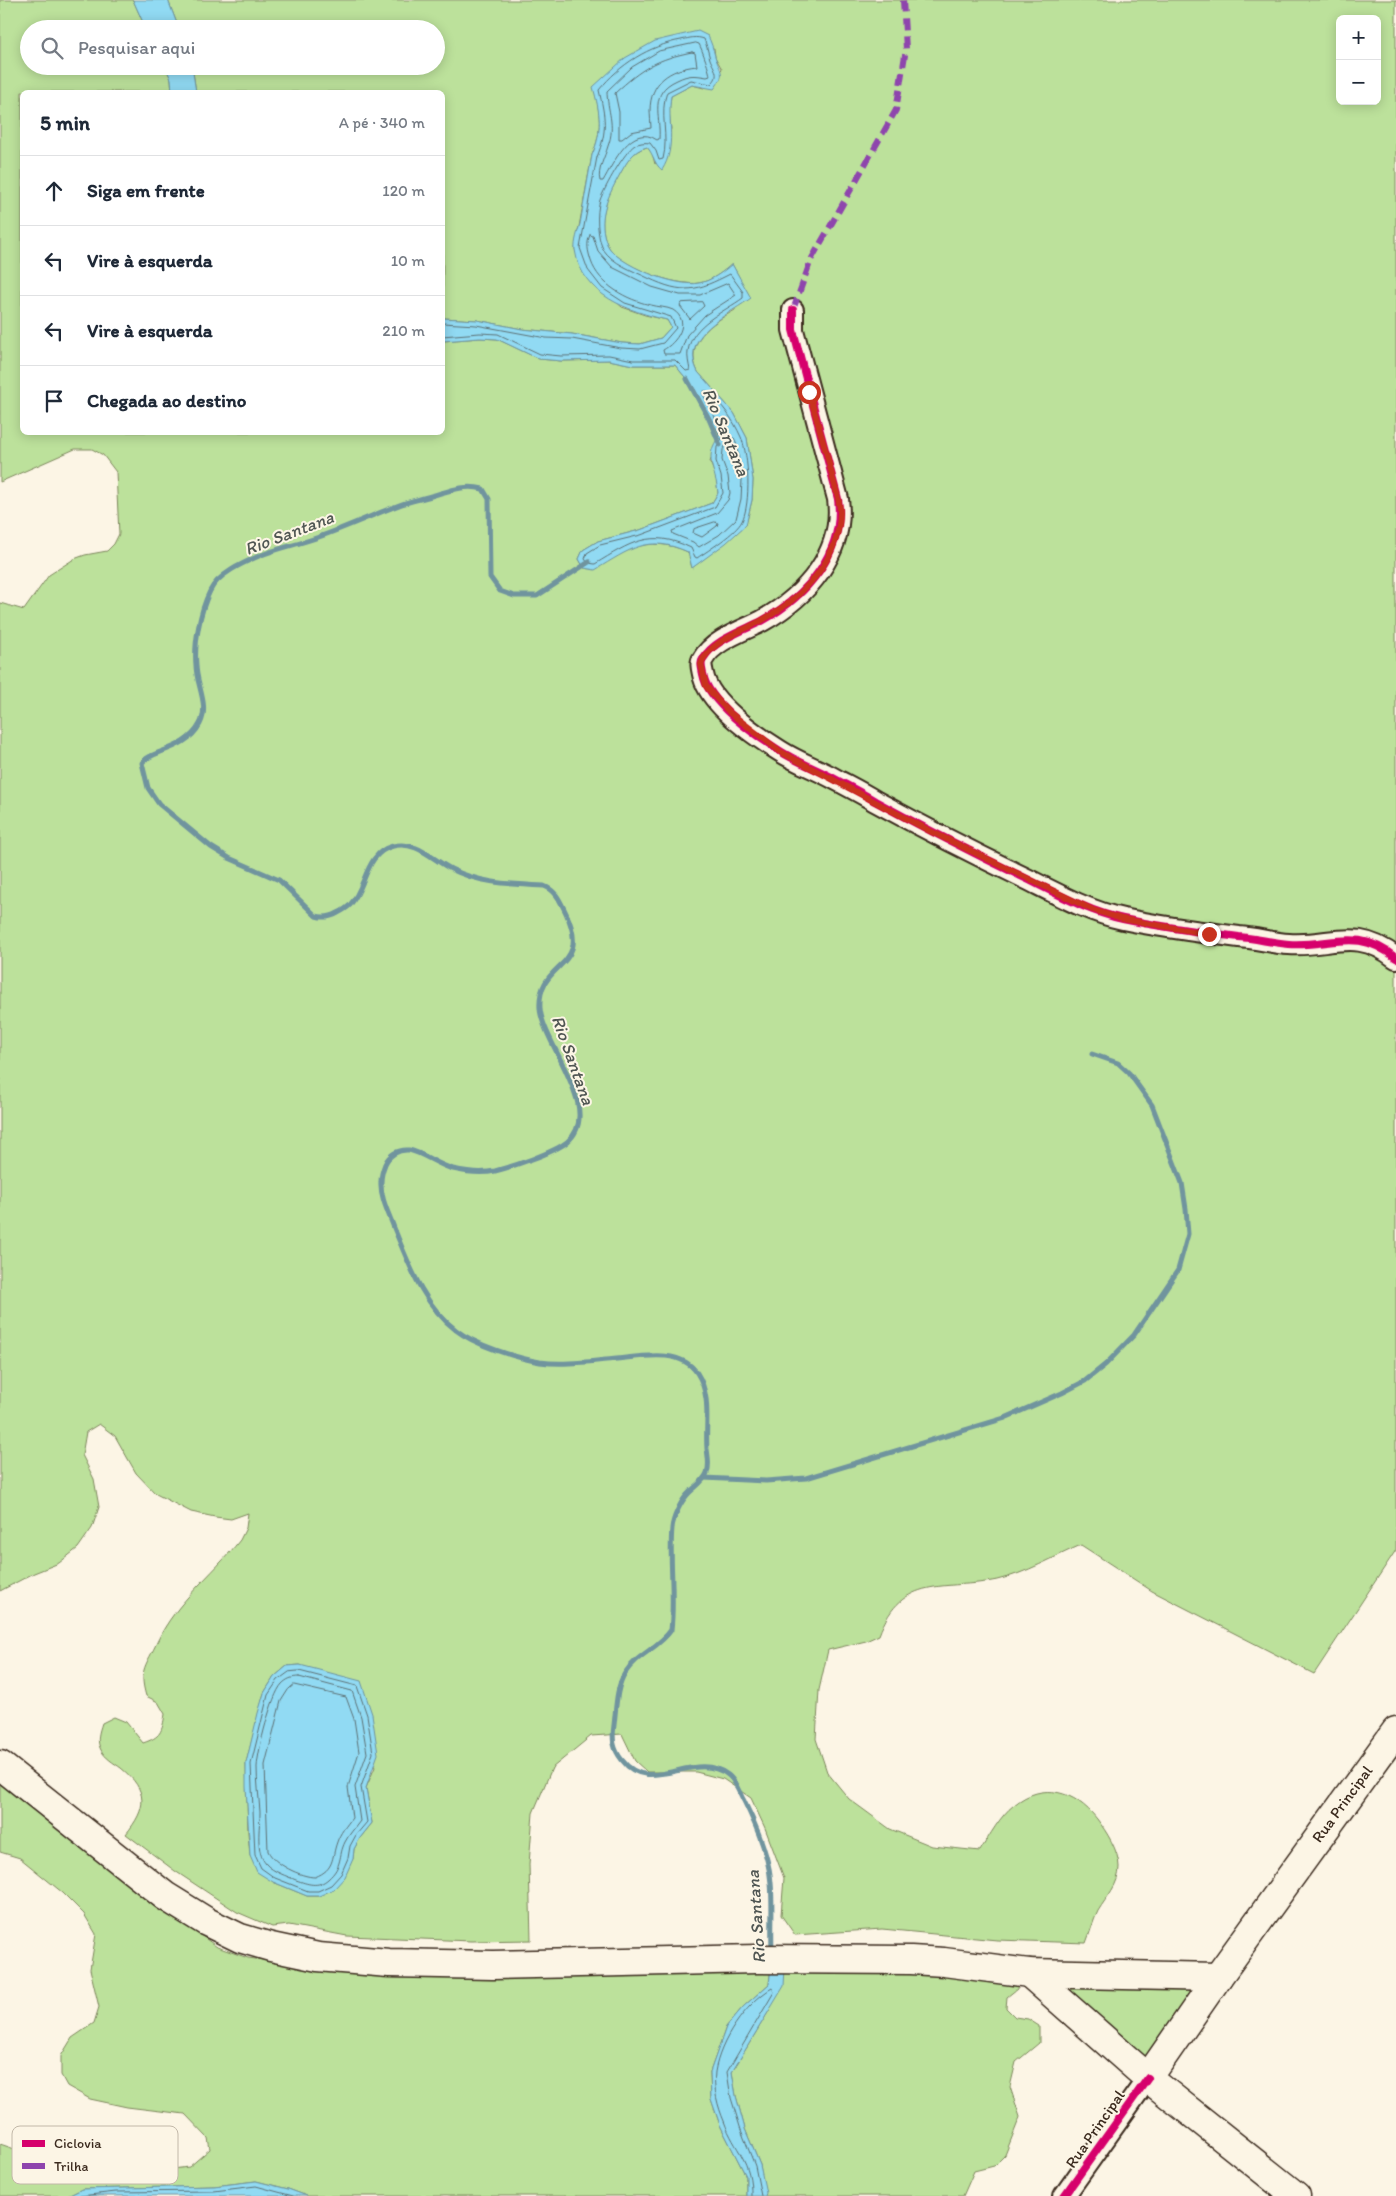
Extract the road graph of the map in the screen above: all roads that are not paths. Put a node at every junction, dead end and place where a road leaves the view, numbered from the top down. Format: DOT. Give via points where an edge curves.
graph roads {
  1 [pos="793,310"];
  2 [pos="1396,958"];
  3 [pos="1396,1731"];
  4 [pos="0,1765"];
  5 [pos="1029,1973"];
  6 [pos="1218,1977"];
  7 [pos="1148,2078"];
  8 [pos="1064,2196"];
  9 [pos="1296,2196"];
  1 -- 2 [label="street" via="793,330 838,499 839,523 826,561 810,584 764,620 710,650 703,659 704,680 715,697 730,713 781,752 941,837 1093,910 1122,919 1290,944 1361,940 1383,948"];
  3 -- 6 [label="main road, Rua Principal"];
  4 -- 5 [label="main road" via="165,1896 207,1922 240,1938 318,1957 389,1963 493,1965 799,1958 944,1962"];
  5 -- 6 [label="main road"];
  5 -- 7 [label="main road"];
  6 -- 7 [label="main road, Rua Principal"];
  7 -- 8 [label="street, Rua Principal"];
  7 -- 9 [label="main road"];
}
